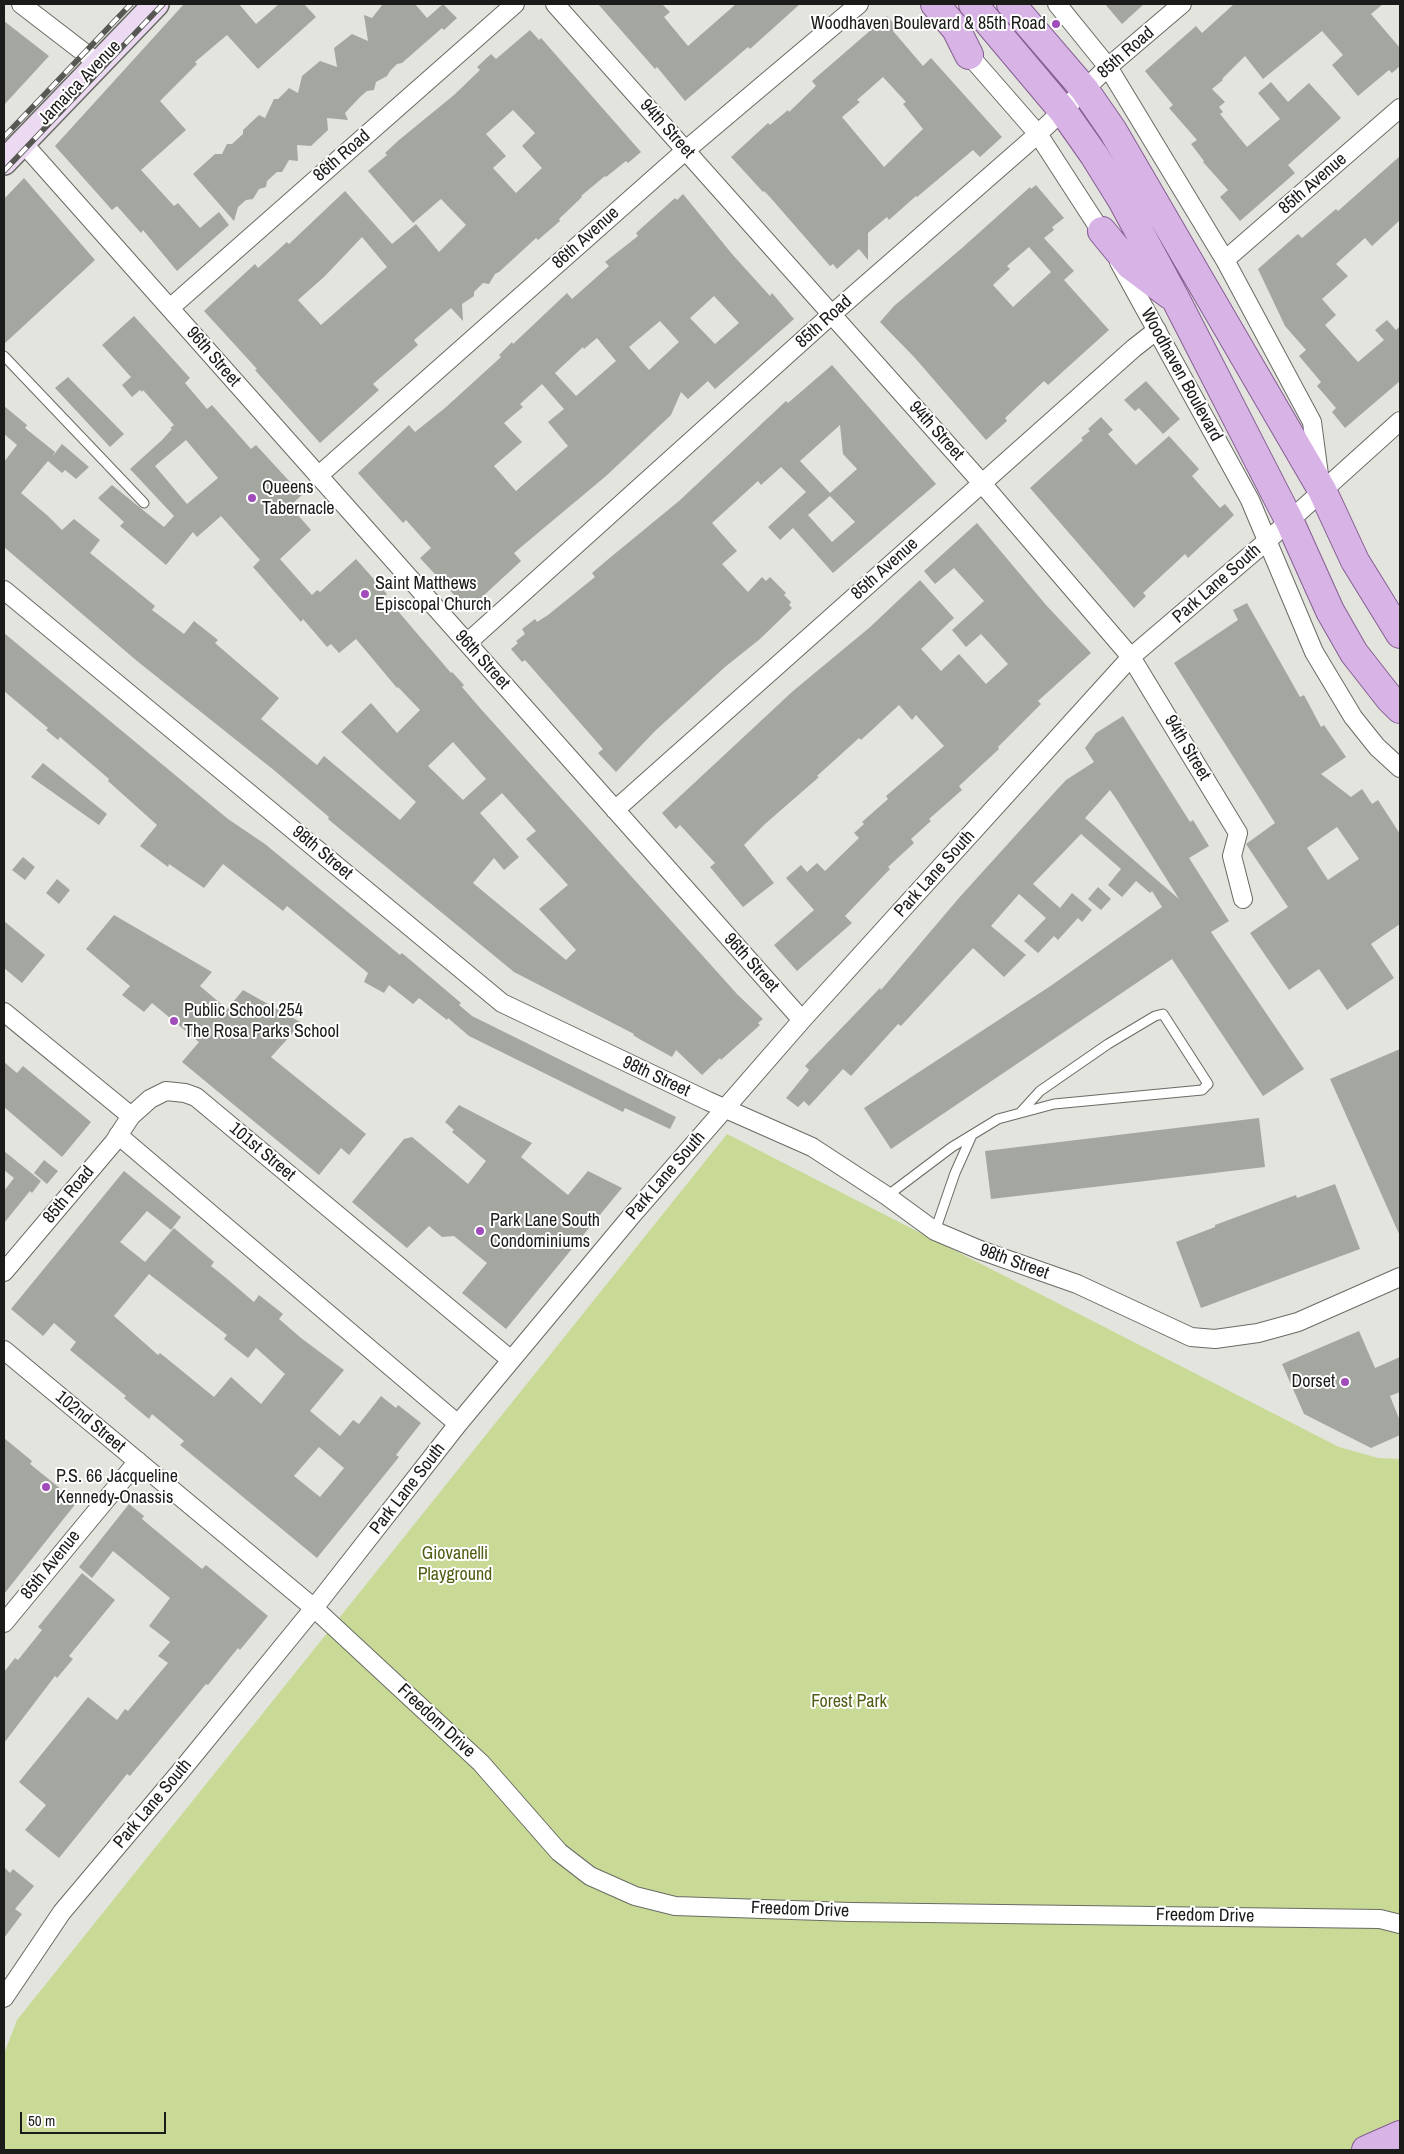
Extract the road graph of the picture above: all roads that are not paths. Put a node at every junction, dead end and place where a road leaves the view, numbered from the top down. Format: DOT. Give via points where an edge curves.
graph roads {
  1 [pos="21,4"];
  2 [pos="156,4"];
  3 [pos="514,4"];
  4 [pos="555,4"];
  5 [pos="859,4"];
  6 [pos="924,4"];
  7 [pos="935,4"];
  8 [pos="973,4"];
  9 [pos="1011,4"];
  10 [pos="1057,4"];
  11 [pos="1182,4"];
  12 [pos="969,55"];
  13 [pos="99,64"];
  14 [pos="1108,67"];
  15 [pos="1084,89"];
  16 [pos="1400,108"];
  17 [pos="1063,111"];
  18 [pos="1038,134"];
  19 [pos="23,143"];
  20 [pos="686,150"];
  21 [pos="4,162"];
  22 [pos="1102,231"];
  23 [pos="1225,260"];
  24 [pos="1175,298"];
  25 [pos="170,308"];
  26 [pos="831,315"];
  27 [pos="1156,330"];
  28 [pos="4,356"];
  29 [pos="1400,421"];
  30 [pos="318,476"];
  31 [pos="982,483"];
  32 [pos="1322,490"];
  33 [pos="144,503"];
  34 [pos="1289,520"];
  35 [pos="1268,540"];
  36 [pos="4,590"];
  37 [pos="1400,634"];
  38 [pos="467,643"];
  39 [pos="1132,657"];
  40 [pos="1400,709"];
  41 [pos="1400,768"];
  42 [pos="615,810"];
  43 [pos="1243,899"];
  44 [pos="4,1012"];
  45 [pos="802,1020"];
  46 [pos="725,1108"];
  47 [pos="1020,1113"];
  48 [pos="131,1116"];
  49 [pos="118,1135"];
  50 [pos="972,1135"];
  51 [pos="888,1196"];
  52 [pos="935,1231"];
  53 [pos="4,1272"];
  54 [pos="1400,1277"];
  55 [pos="4,1350"];
  56 [pos="511,1360"];
  57 [pos="458,1424"];
  58 [pos="138,1461"];
  59 [pos="314,1608"];
  60 [pos="4,1623"];
  61 [pos="1400,1924"];
  62 [pos="4,1998"];
  63 [pos="1400,2135"];
  64 [pos="1366,2150"];
  1 -- 13 [label="street"];
  2 -- 13 [label="main road, Jamaica Avenue"];
  3 -- 25 [label="street, 86th Road"];
  4 -- 20 [label="street, 94th Street"];
  5 -- 20 [label="street, 86th Avenue"];
  6 -- 12 [label="street, Woodhaven Boulevard"];
  7 -- 12 [label="main road" via="956,29"];
  8 -- 17 [label="main road, Woodhaven Boulevard"];
  9 -- 15 [label="main road"];
  10 -- 14 [label="street"];
  11 -- 14 [label="street, 85th Road"];
  12 -- 18 [label="street, Woodhaven Boulevard"];
  13 -- 19 [label="main road, Jamaica Avenue"];
  14 -- 15 [label="street, 85th Road"];
  14 -- 23 [label="street"];
  15 -- 17 [label="street, 85th Road"];
  15 -- 32 [label="main road" via="1113,131"];
  16 -- 23 [label="street, 85th Avenue"];
  17 -- 18 [label="street, 85th Road"];
  17 -- 24 [label="main road, Woodhaven Boulevard" via="1122,200"];
  18 -- 22 [label="street, Woodhaven Boulevard"];
  18 -- 26 [label="street, 85th Road"];
  19 -- 21 [label="main road, Jamaica Avenue"];
  19 -- 25 [label="street, 96th Street"];
  20 -- 26 [label="street, 94th Street"];
  20 -- 30 [label="street, 86th Avenue"];
  22 -- 24 [label="main road" via="1130,265"];
  22 -- 27 [label="street, Woodhaven Boulevard"];
  23 -- 32 [label="street" via="1312,422"];
  24 -- 34 [label="main road, Woodhaven Boulevard"];
  25 -- 30 [label="street, 96th Street"];
  26 -- 31 [label="street, 94th Street"];
  26 -- 38 [label="street, 85th Road"];
  27 -- 31 [label="street, 85th Avenue"];
  27 -- 35 [label="street, Woodhaven Boulevard" via="1250,500"];
  28 -- 33 [label="lane"];
  29 -- 32 [label="street, Park Lane South"];
  30 -- 38 [label="street, 96th Street"];
  31 -- 39 [label="street, 94th Street"];
  31 -- 42 [label="street, 85th Avenue"];
  32 -- 34 [label="street, Park Lane South"];
  32 -- 37 [label="main road" via="1355,561"];
  34 -- 35 [label="street, Park Lane South"];
  34 -- 40 [label="main road, Woodhaven Boulevard" via="1339,628 1354,653"];
  35 -- 39 [label="street, Park Lane South"];
  35 -- 41 [label="street, Woodhaven Boulevard" via="1300,621 1331,682 1353,717"];
  36 -- 46 [label="street, 98th Street" via="502,1003"];
  38 -- 42 [label="street, 96th Street"];
  39 -- 43 [label="street, 94th Street" via="1238,833 1232,856"];
  39 -- 45 [label="street, Park Lane South"];
  42 -- 45 [label="street, 96th Street"];
  44 -- 48 [label="street"];
  45 -- 46 [label="street, Park Lane South"];
  46 -- 51 [label="street, 98th Street" via="812,1147"];
  46 -- 56 [label="street, Park Lane South"];
  47 -- 47 [label="lane" via="1054,1104 1202,1090 1208,1084 1163,1014 1154,1016 1108,1044 1040,1092"];
  47 -- 50 [label="lane" via="998,1119"];
  48 -- 49 [label="street, 85th Road"];
  48 -- 56 [label="street, 101st Street" via="150,1099 166,1091 196,1097"];
  49 -- 53 [label="street, 85th Road"];
  49 -- 57 [label="street"];
  50 -- 51 [label="lane"];
  50 -- 52 [label="lane"];
  51 -- 52 [label="street, 98th Street"];
  52 -- 54 [label="street, 98th Street" via="1077,1284 1191,1337 1258,1333 1298,1322"];
  55 -- 58 [label="street, 102nd Street"];
  56 -- 57 [label="street, Park Lane South"];
  57 -- 59 [label="street, Park Lane South"];
  58 -- 59 [label="street, 102nd Street"];
  58 -- 60 [label="street, 85th Avenue"];
  59 -- 61 [label="street, Freedom Drive" via="481,1763 559,1852 590,1876 635,1896 675,1906 850,1912 1380,1919"];
  59 -- 62 [label="street, Park Lane South" via="62,1912"];
  63 -- 64 [label="main road"];
}
